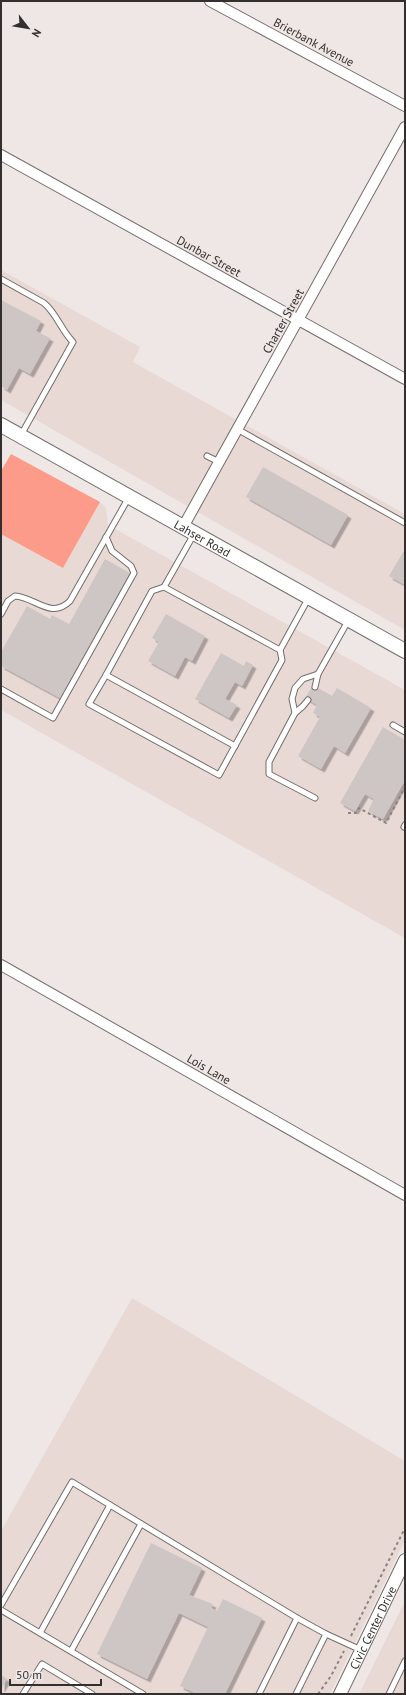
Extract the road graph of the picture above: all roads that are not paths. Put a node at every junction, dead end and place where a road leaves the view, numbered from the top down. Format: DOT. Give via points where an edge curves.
graph roads {
  1 [pos="210,1"];
  2 [pos="405,106"];
  3 [pos="405,127"];
  4 [pos="1,155"];
  5 [pos="1,279"];
  6 [pos="299,320"];
  7 [pos="405,379"];
  8 [pos="1,425"];
  9 [pos="237,429"];
  10 [pos="21,436"];
  11 [pos="207,456"];
  12 [pos="219,462"];
  13 [pos="130,496"];
  14 [pos="405,523"];
  15 [pos="189,530"];
  16 [pos="106,537"];
  17 [pos="164,587"];
  18 [pos="309,598"];
  19 [pos="1,614"];
  20 [pos="348,620"];
  21 [pos="280,650"];
  22 [pos="405,651"];
  23 [pos="106,674"];
  24 [pos="318,674"];
  25 [pos="315,687"];
  26 [pos="1,689"];
  27 [pos="308,700"];
  28 [pos="295,713"];
  29 [pos="392,725"];
  30 [pos="405,732"];
  31 [pos="235,746"];
  32 [pos="315,798"];
  33 [pos="1,965"];
  34 [pos="405,1196"];
  35 [pos="110,1505"];
  36 [pos="141,1524"];
  37 [pos="405,1560"];
  38 [pos="1,1605"];
  39 [pos="1,1610"];
  40 [pos="297,1618"];
  41 [pos="40,1633"];
  42 [pos="326,1634"];
  43 [pos="362,1650"];
  44 [pos="71,1652"];
  45 [pos="405,1661"];
  46 [pos="23,1694"];
  47 [pos="92,1694"];
  48 [pos="143,1694"];
  49 [pos="259,1694"];
  50 [pos="296,1694"];
  51 [pos="340,1694"];
  52 [pos="389,1694"];
  1 -- 2 [label="street, Brierbank Avenue"];
  3 -- 6 [label="street, Charter Street"];
  4 -- 6 [label="street, Dunbar Street"];
  5 -- 10 [label="lane" via="50,308 72,342"];
  6 -- 7 [label="street, Dunbar Street"];
  6 -- 9 [label="street, Charter Street"];
  8 -- 10 [label="main road, Lahser Road"];
  9 -- 12 [label="street, Charter Street"];
  9 -- 14 [label="lane"];
  10 -- 13 [label="main road, Lahser Road"];
  11 -- 12 [label="lane"];
  12 -- 15 [label="street, Charter Street"];
  13 -- 15 [label="main road, Lahser Road"];
  13 -- 16 [label="lane"];
  15 -- 17 [label="lane"];
  15 -- 18 [label="main road, Lahser Road"];
  16 -- 19 [label="lane" via="66,604 48,608 15,596 8,601"];
  16 -- 26 [label="lane" via="112,551 131,566 133,576 53,718"];
  17 -- 21 [label="lane"];
  17 -- 23 [label="lane" via="152,591"];
  18 -- 20 [label="main road, Lahser Road"];
  18 -- 21 [label="lane"];
  20 -- 22 [label="main road, Lahser Road"];
  20 -- 24 [label="lane"];
  21 -- 31 [label="lane" via="282,660"];
  23 -- 31 [label="lane"];
  23 -- 31 [label="lane" via="89,704 219,775"];
  24 -- 25 [label="lane"];
  24 -- 28 [label="lane" via="303,679 295,688 292,699"];
  27 -- 28 [label="lane"];
  28 -- 32 [label="lane" via="269,762 269,774"];
  29 -- 30 [label="lane"];
  33 -- 34 [label="street, Lois Lane"];
  35 -- 36 [label="lane"];
  35 -- 38 [label="lane" via="72,1482"];
  35 -- 41 [label="lane"];
  36 -- 40 [label="lane"];
  36 -- 44 [label="lane"];
  37 -- 43 [label="street, Civic Center Drive"];
  39 -- 41 [label="lane"];
  40 -- 42 [label="lane"];
  40 -- 49 [label="lane"];
  41 -- 44 [label="lane"];
  42 -- 43 [label="lane"];
  42 -- 50 [label="lane"];
  43 -- 51 [label="street, Civic Center Drive"];
  44 -- 48 [label="lane"];
  45 -- 52 [label="lane"];
  46 -- 47 [label="lane" via="42,1664"];
}
